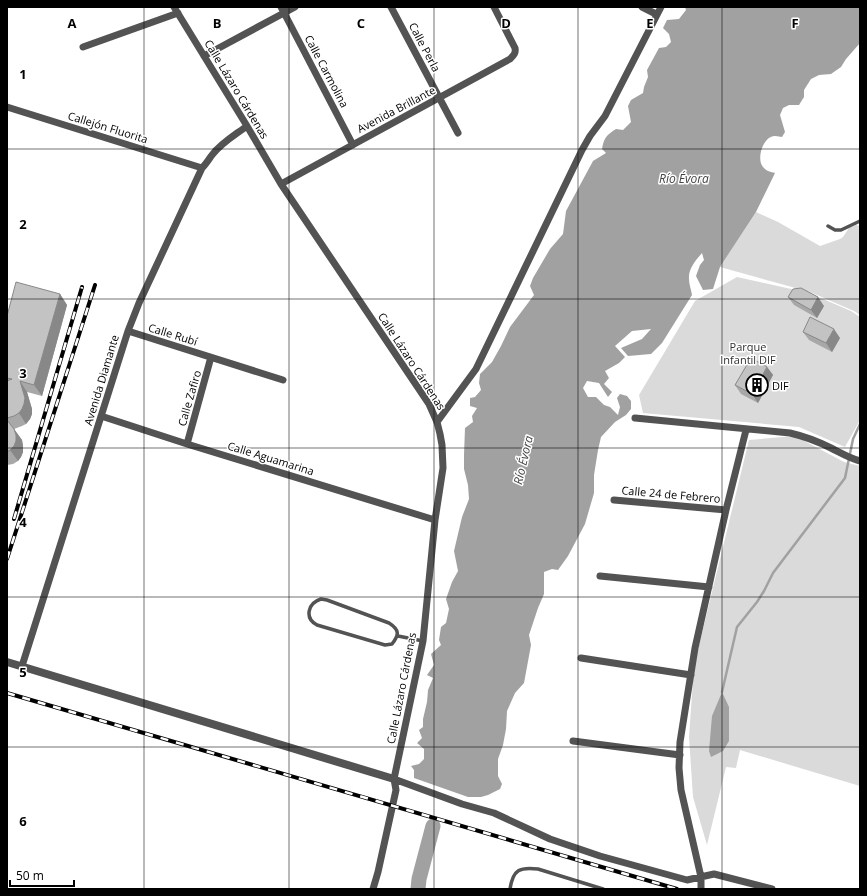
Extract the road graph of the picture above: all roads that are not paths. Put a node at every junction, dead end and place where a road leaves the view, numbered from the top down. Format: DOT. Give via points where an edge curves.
graph roads {
  1 [pos="295,7"];
  2 [pos="391,7"];
  3 [pos="494,7"];
  4 [pos="642,7"];
  5 [pos="660,7"];
  6 [pos="176,10"];
  7 [pos="282,10"];
  8 [pos="656,14"];
  9 [pos="83,47"];
  10 [pos="204,56"];
  11 [pos="440,98"];
  12 [pos="7,107"];
  13 [pos="247,126"];
  14 [pos="458,133"];
  15 [pos="353,145"];
  16 [pos="202,168"];
  17 [pos="281,184"];
  18 [pos="860,221"];
  19 [pos="828,226"];
  20 [pos="128,331"];
  21 [pos="211,357"];
  22 [pos="283,380"];
  23 [pos="101,416"];
  24 [pos="635,418"];
  25 [pos="437,422"];
  26 [pos="746,430"];
  27 [pos="187,444"];
  28 [pos="860,461"];
  29 [pos="614,500"];
  30 [pos="726,510"];
  31 [pos="435,520"];
  32 [pos="600,576"];
  33 [pos="709,587"];
  34 [pos="398,636"];
  35 [pos="423,641"];
  36 [pos="581,658"];
  37 [pos="7,662"];
  38 [pos="22,666"];
  39 [pos="691,675"];
  40 [pos="573,741"];
  41 [pos="680,756"];
  42 [pos="394,778"];
  43 [pos="701,877"];
  44 [pos="373,889"];
  45 [pos="510,889"];
  46 [pos="603,889"];
  47 [pos="701,889"];
  48 [pos="772,889"];
  1 -- 7 [label="street"];
  2 -- 11 [label="street, Calle Perla"];
  3 -- 11 [label="street, Avenida Brillante" via="515,48 514,56"];
  4 -- 8 [label="street"];
  5 -- 8 [label="street"];
  6 -- 9 [label="street"];
  6 -- 10 [label="street, Calle Lázaro Cárdenas"];
  7 -- 10 [label="street"];
  7 -- 15 [label="street, Calle Carmolina"];
  8 -- 25 [label="street" via="605,116 586,143 476,369"];
  10 -- 13 [label="street, Calle Lázaro Cárdenas"];
  11 -- 14 [label="street, Calle Perla"];
  11 -- 15 [label="street, Avenida Brillante"];
  12 -- 16 [label="street, Callejón Fluorita"];
  13 -- 16 [label="street, Avenida Diamante" via="212,154"];
  13 -- 17 [label="street, Calle Lázaro Cárdenas"];
  15 -- 17 [label="street, Avenida Brillante"];
  16 -- 20 [label="street, Avenida Diamante" via="138,303"];
  17 -- 25 [label="street, Calle Lázaro Cárdenas" via="422,393"];
  18 -- 19 [label="lane" via="841,230"];
  20 -- 21 [label="street, Calle Rubí"];
  20 -- 23 [label="street, Avenida Diamante"];
  21 -- 22 [label="street, Calle Rubí"];
  21 -- 27 [label="street, Calle Zafiro"];
  23 -- 27 [label="street, Calle Aguamarina"];
  23 -- 38 [label="street, Avenida Diamante"];
  24 -- 26 [label="street"];
  25 -- 31 [label="street, Calle Lázaro Cárdenas" via="443,468"];
  26 -- 28 [label="street" via="790,433"];
  26 -- 30 [label="street"];
  27 -- 31 [label="street, Calle Aguamarina"];
  29 -- 30 [label="street, Calle 24 de Febrero"];
  30 -- 33 [label="street"];
  31 -- 35 [label="street, Calle Lázaro Cárdenas"];
  32 -- 33 [label="street"];
  33 -- 39 [label="street"];
  34 -- 34 [label="lane" via="396,628 390,623 326,600 316,600 309,608 310,619 317,625 386,645 392,644"];
  34 -- 35 [label="lane"];
  35 -- 42 [label="street, Calle Lázaro Cárdenas"];
  36 -- 39 [label="street"];
  37 -- 38 [label="street"];
  38 -- 42 [label="street"];
  39 -- 41 [label="street"];
  40 -- 41 [label="street"];
  41 -- 43 [label="street" via="680,790"];
  42 -- 43 [label="street" via="462,804 494,813 550,839 600,856 687,880"];
  42 -- 44 [label="street, Calle Lázaro Cárdenas" via="396,790"];
  43 -- 47 [label="street"];
  43 -- 48 [label="street" via="714,874"];
  45 -- 46 [label="lane" via="517,872 527,868"];
}
